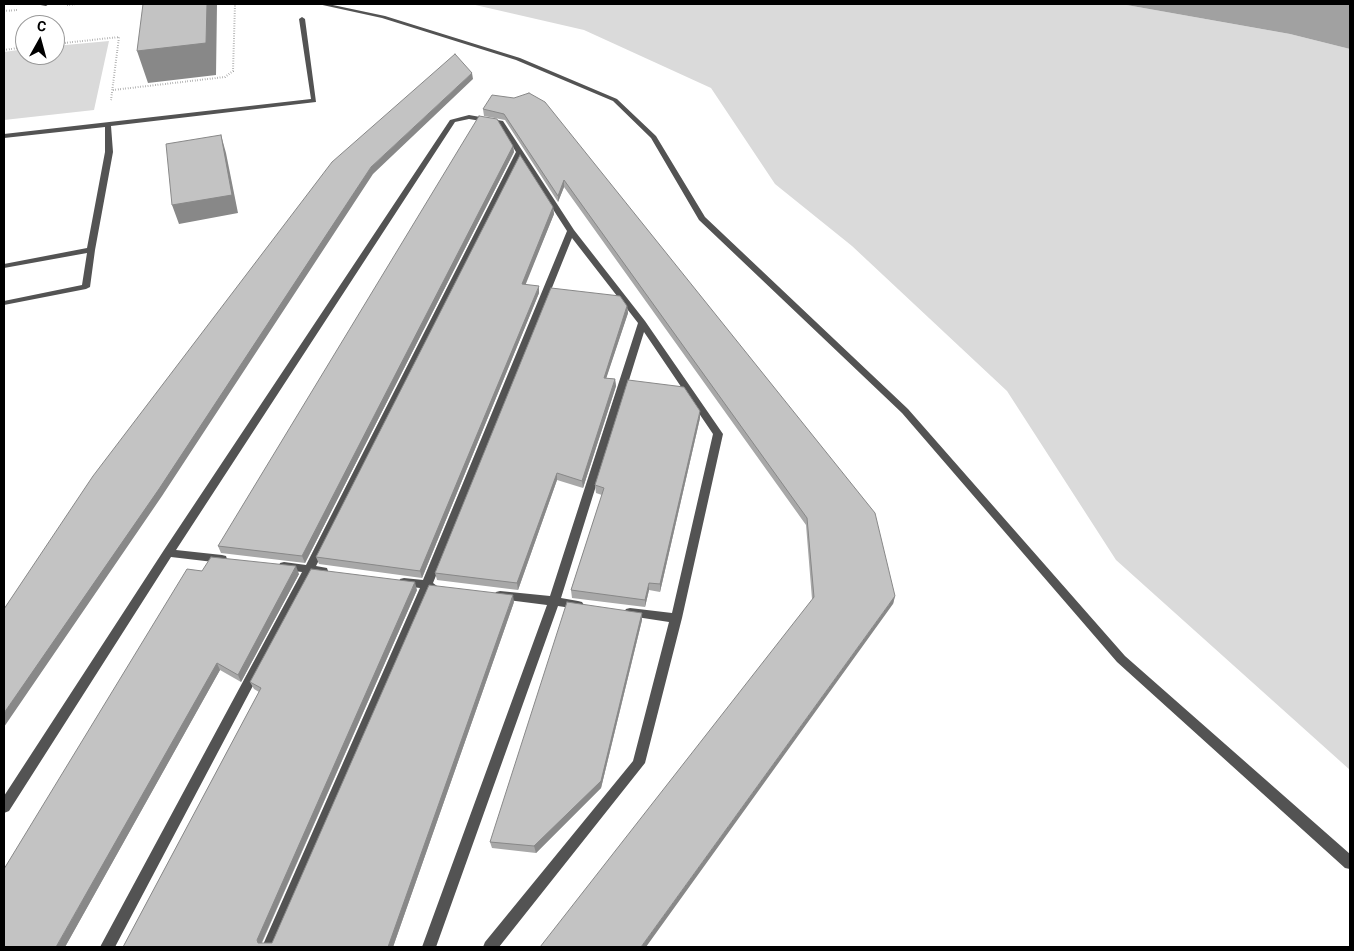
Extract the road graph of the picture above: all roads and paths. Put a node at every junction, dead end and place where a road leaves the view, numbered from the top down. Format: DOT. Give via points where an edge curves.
graph roads {
  1 [pos="38,4"];
  2 [pos="46,4"];
  3 [pos="235,4"];
  4 [pos="321,4"];
  5 [pos="302,19"];
  6 [pos="65,43"];
  7 [pos="112,90"];
  8 [pos="111,100"];
  9 [pos="108,124"];
  10 [pos="4,136"];
  11 [pos="520,152"];
  12 [pos="571,231"];
  13 [pos="91,250"];
  14 [pos="4,266"];
  15 [pos="4,303"];
  16 [pos="642,323"];
  17 [pos="168,553"];
  18 [pos="234,561"];
  19 [pos="272,565"];
  20 [pos="309,569"];
  21 [pos="329,572"];
  22 [pos="398,582"];
  23 [pos="427,586"];
  24 [pos="446,588"];
  25 [pos="486,593"];
  26 [pos="554,601"];
  27 [pos="591,606"];
  28 [pos="619,610"];
  29 [pos="676,618"];
  30 [pos="4,807"];
  31 [pos="1350,863"];
  32 [pos="108,947"];
  33 [pos="269,947"];
  34 [pos="429,947"];
  35 [pos="490,947"];
  1 -- 2 [label="lane"];
  3 -- 7 [label="path" via="233,71 225,77"];
  4 -- 31 [label="lane" via="382,17 518,59 615,100 654,137 702,218 905,410 1122,659"];
  5 -- 9 [label="lane" via="314,102"];
  6 -- 7 [label="path" via="119,37"];
  7 -- 8 [label="path"];
  9 -- 10 [label="lane"];
  9 -- 13 [label="lane" via="109,152"];
  11 -- 12 [label="lane"];
  11 -- 17 [label="lane" via="501,122 469,117 453,120"];
  11 -- 20 [label="lane"];
  12 -- 16 [label="lane"];
  12 -- 23 [label="lane"];
  13 -- 14 [label="lane"];
  13 -- 15 [label="lane" via="86,287"];
  16 -- 26 [label="lane"];
  16 -- 29 [label="lane" via="718,434"];
  17 -- 18 [label="lane"];
  17 -- 30 [label="lane"];
  19 -- 20 [label="lane"];
  20 -- 21 [label="lane"];
  20 -- 32 [label="lane"];
  22 -- 23 [label="lane"];
  23 -- 24 [label="lane"];
  23 -- 33 [label="lane"];
  25 -- 26 [label="lane"];
  26 -- 27 [label="lane"];
  26 -- 34 [label="lane"];
  28 -- 29 [label="lane"];
  29 -- 35 [label="lane" via="639,763"];
}
